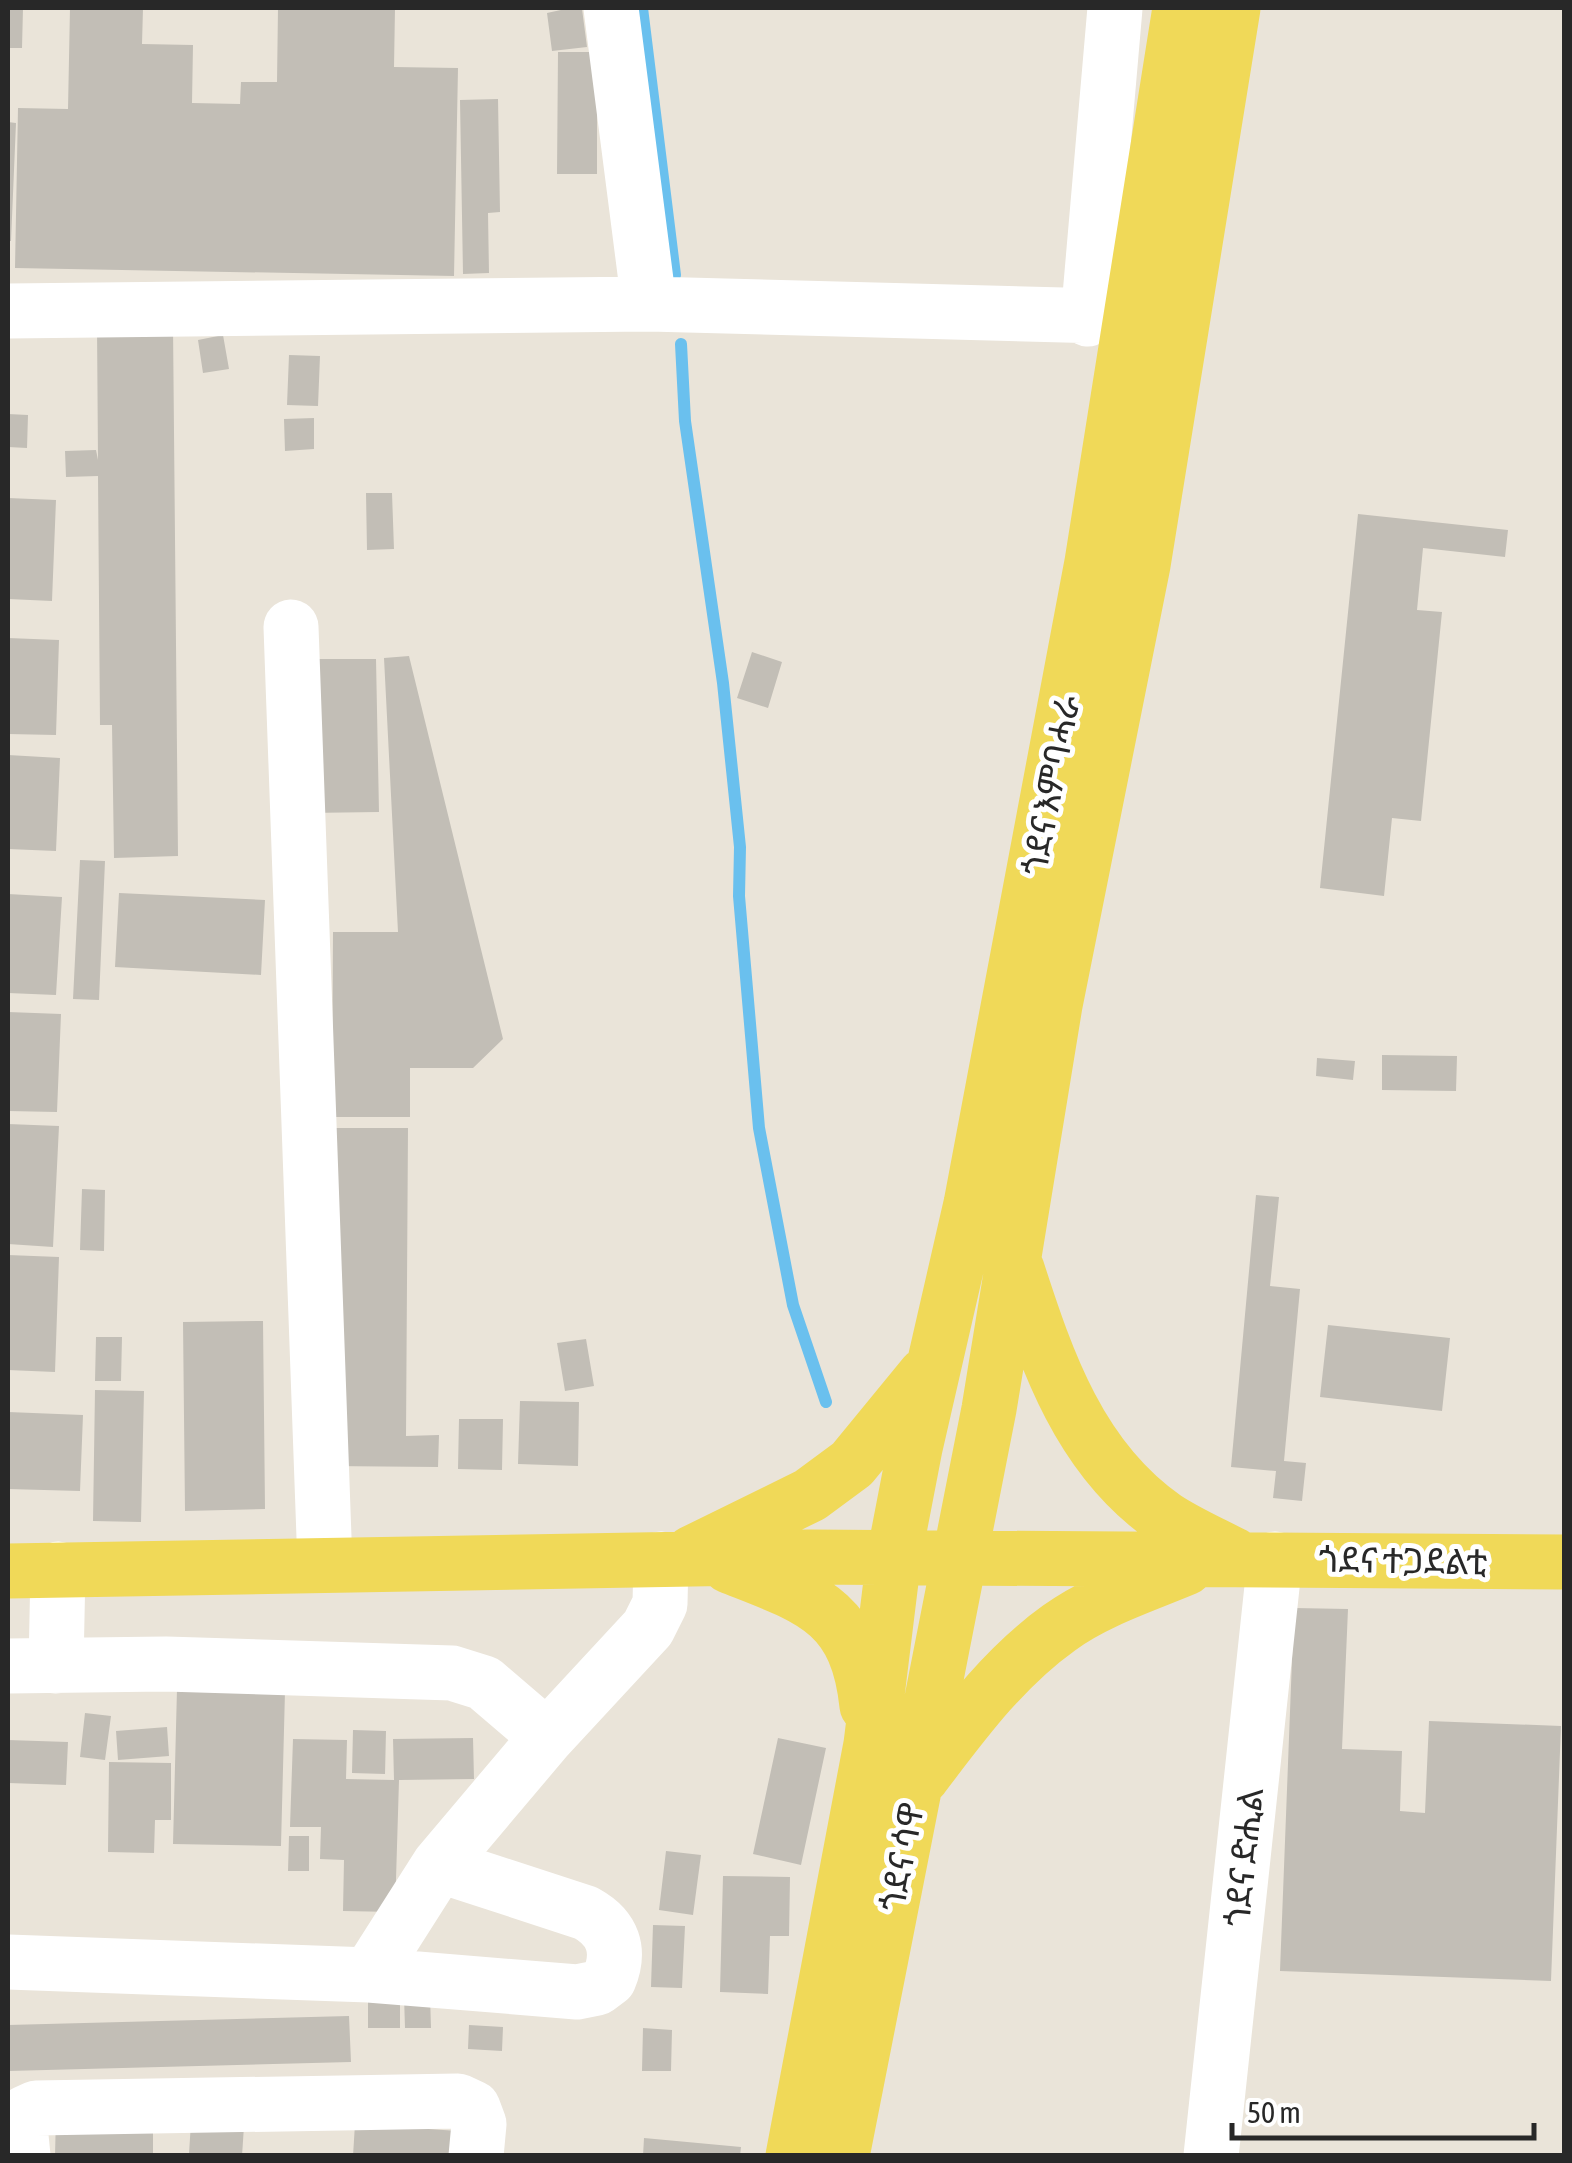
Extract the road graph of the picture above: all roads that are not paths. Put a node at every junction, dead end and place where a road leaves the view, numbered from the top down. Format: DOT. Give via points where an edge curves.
graph roads {
  1 [pos="611,8"];
  2 [pos="1115,8"];
  3 [pos="1180,8"];
  4 [pos="1233,8"];
  5 [pos="649,304"];
  6 [pos="8,312"];
  7 [pos="1185,318"];
  8 [pos="1110,319"];
  9 [pos="291,627"];
  10 [pos="1012,1255"];
  11 [pos="936,1360"];
  12 [pos="1564,1554"];
  13 [pos="894,1557"];
  14 [pos="684,1559"];
  15 [pos="960,1559"];
  16 [pos="1241,1559"];
  17 [pos="1564,1562"];
  18 [pos="324,1564"];
  19 [pos="33,1570"];
  20 [pos="32,1666"];
  21 [pos="547,1737"];
  22 [pos="871,1744"];
  23 [pos="914,1788"];
  24 [pos="440,1865"];
  25 [pos="8,1962"];
  26 [pos="368,1975"];
  27 [pos="23,2156"];
  28 [pos="476,2156"];
  29 [pos="793,2156"];
  30 [pos="842,2156"];
  31 [pos="1211,2156"];
  1 -- 5 [label="street"];
  2 -- 8 [label="street"];
  3 -- 8 [label="main road, ጎደና እምባሓራ"];
  4 -- 7 [label="main road, ጎደና እምባሓራ"];
  5 -- 6 [label="street"];
  5 -- 8 [label="street"];
  7 -- 8 [label="street"];
  7 -- 10 [label="main road, ጎደና እምባሓራ"];
  8 -- 11 [label="main road, ጎደና እምባሓራ" via="1070,686"];
  9 -- 18 [label="street"];
  10 -- 15 [label="main road, ጎደና እምባሓራ"];
  10 -- 16 [label="main road" via="1050,1367 1096,1449 1167,1520"];
  11 -- 13 [label="main road, ጎደና እምባሓራ"];
  11 -- 14 [label="main road" via="852,1464 810,1494"];
  12 -- 17 [label="street"];
  13 -- 14 [label="main road, ጎደና ተጋደልቲ"];
  13 -- 15 [label="main road, ጎደና ተጋደልቲ"];
  13 -- 22 [label="main road, ጎደና ሳዋ"];
  14 -- 18 [label="main road, ጎደና ተጋደልቲ"];
  14 -- 21 [label="street" via="658,1614"];
  14 -- 22 [label="main road" via="819,1605 843,1630 863,1668"];
  15 -- 16 [label="main road, ጎደና ተጋደልቲ"];
  15 -- 23 [label="main road, ጎደና ሳዋ"];
  16 -- 17 [label="main road, ጎደና ተጋደልቲ"];
  16 -- 23 [label="main road" via="1113,1598 1061,1626 1015,1664"];
  16 -- 31 [label="street, ጎደና ድሒል"];
  18 -- 19 [label="main road, ጎደና ተጋደልቲ"];
  19 -- 20 [label="street"];
  20 -- 21 [label="street" via="452,1673 484,1684"];
  21 -- 24 [label="street"];
  22 -- 29 [label="main road, ጎደና ሳዋ"];
  23 -- 30 [label="main road, ጎደና ሳዋ"];
  24 -- 26 [label="street"];
  24 -- 26 [label="street" via="605,1924 615,1945 609,1979 576,1992"];
  25 -- 26 [label="street"];
  27 -- 28 [label="street" via="20,2126 24,2113 36,2108 458,2102 473,2108 479,2124"];
}
